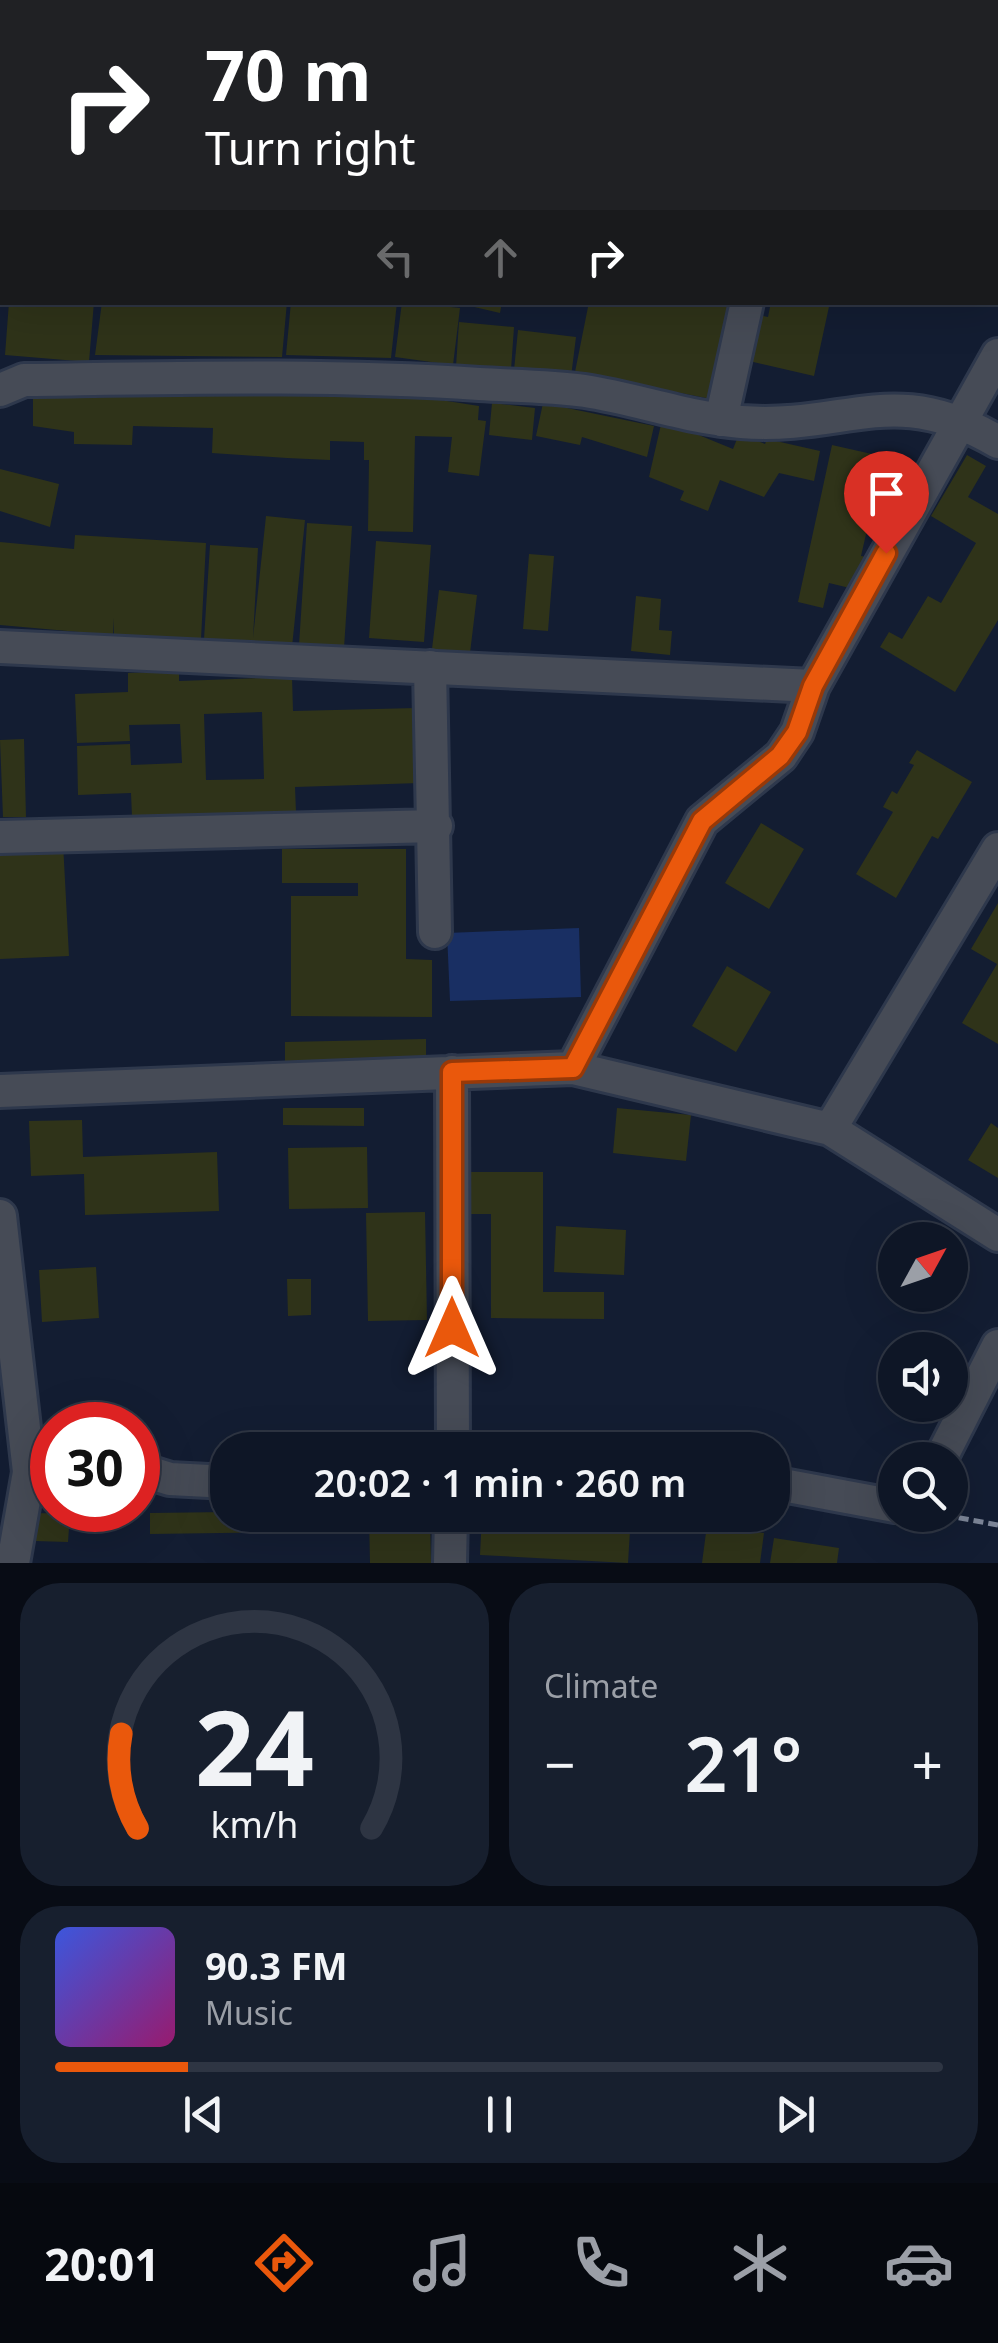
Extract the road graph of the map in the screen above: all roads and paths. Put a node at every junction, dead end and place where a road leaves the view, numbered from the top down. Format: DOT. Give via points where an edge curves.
graph roads {
  1 [pos="746,305"];
  2 [pos="998,356"];
  3 [pos="0,390"];
  4 [pos="721,420"];
  5 [pos="960,420"];
  6 [pos="998,442"];
  7 [pos="0,647"];
  8 [pos="430,668"];
  9 [pos="813,686"];
  10 [pos="436,826"];
  11 [pos="0,837"];
  12 [pos="998,848"];
  13 [pos="434,932"];
  14 [pos="573,1068"];
  15 [pos="452,1072"];
  16 [pos="0,1091"];
  17 [pos="830,1129"];
  18 [pos="0,1216"];
  19 [pos="998,1235"];
  20 [pos="998,1346"];
  21 [pos="21,1402"];
  22 [pos="30,1408"];
  23 [pos="452,1432"];
  24 [pos="949,1442"];
  25 [pos="160,1475"];
  26 [pos="210,1481"];
  27 [pos="790,1486"];
  28 [pos="878,1503"];
  29 [pos="968,1519"];
  30 [pos="998,1525"];
  31 [pos="451,1532"];
  32 [pos="13,1563"];
  33 [pos="450,1563"];
  1 -- 4 [label="street"];
  2 -- 5 [label="street"];
  3 -- 4 [label="street" via="24,380 392,378 585,392"];
  4 -- 5 [label="street" via="784,425 911,408"];
  5 -- 6 [label="street"];
  5 -- 9 [label="street"];
  7 -- 8 [label="street"];
  8 -- 9 [label="street"];
  8 -- 10 [label="street"];
  9 -- 14 [label="street" via="797,732 780,756 702,821"];
  10 -- 11 [label="street"];
  10 -- 13 [label="street"];
  12 -- 17 [label="street"];
  14 -- 15 [label="street"];
  14 -- 17 [label="street"];
  15 -- 16 [label="street"];
  15 -- 23 [label="street"];
  17 -- 19 [label="street"];
  18 -- 21 [label="street"];
  20 -- 24 [label="street"];
  21 -- 22 [label="street"];
  21 -- 32 [label="street" via="28,1472"];
  25 -- 26 [label="street"];
  27 -- 28 [label="street"];
  29 -- 30 [label="path"];
  31 -- 33 [label="street"];
}
